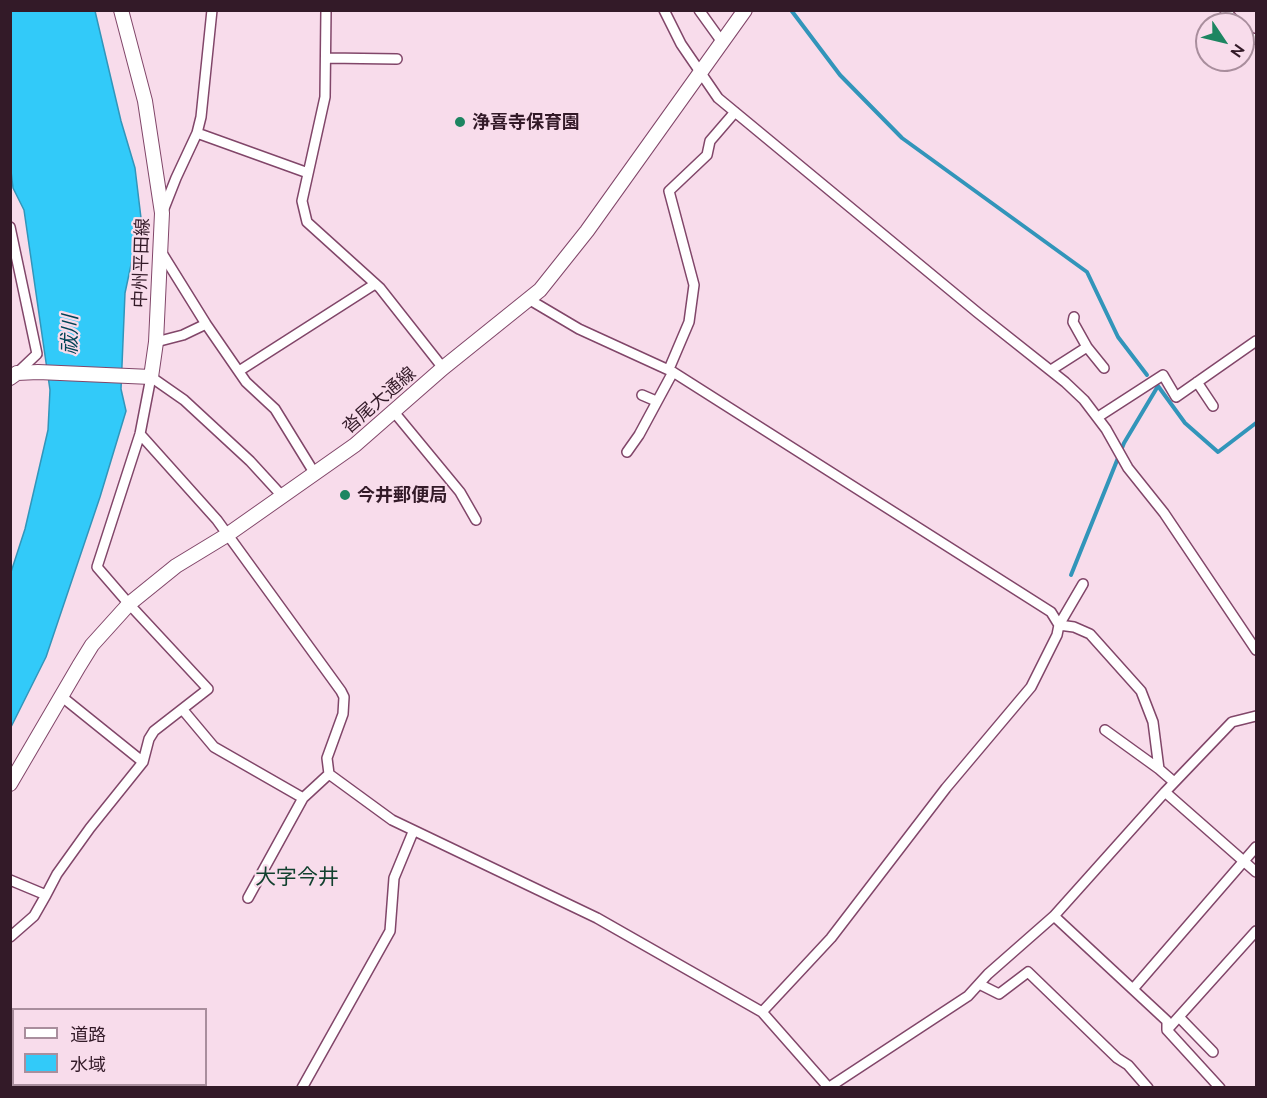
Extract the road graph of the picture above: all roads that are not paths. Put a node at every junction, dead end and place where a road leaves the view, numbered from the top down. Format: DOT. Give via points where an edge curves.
graph roads {
  1 [pos="121,10"];
  2 [pos="212,10"];
  3 [pos="326,10"];
  4 [pos="664,10"];
  5 [pos="699,10"];
  6 [pos="745,10"];
  7 [pos="722,42"];
  8 [pos="327,58"];
  9 [pos="397,58"];
  10 [pos="699,73"];
  11 [pos="735,112"];
  12 [pos="198,133"];
  13 [pos="308,173"];
  14 [pos="162,213"];
  15 [pos="10,227"];
  16 [pos="160,250"];
  17 [pos="375,284"];
  18 [pos="530,300"];
  19 [pos="1074,317"];
  20 [pos="206,324"];
  21 [pos="156,342"];
  22 [pos="1255,346"];
  23 [pos="1087,347"];
  24 [pos="443,368"];
  25 [pos="1104,368"];
  26 [pos="671,370"];
  27 [pos="1051,370"];
  28 [pos="239,371"];
  29 [pos="14,376"];
  30 [pos="149,377"];
  31 [pos="1197,382"];
  32 [pos="642,395"];
  33 [pos="656,401"];
  34 [pos="1214,406"];
  35 [pos="394,412"];
  36 [pos="1098,417"];
  37 [pos="140,434"];
  38 [pos="627,452"];
  39 [pos="315,474"];
  40 [pos="283,497"];
  41 [pos="476,520"];
  42 [pos="227,535"];
  43 [pos="1083,584"];
  44 [pos="129,604"];
  45 [pos="1059,625"];
  46 [pos="1257,650"];
  47 [pos="62,696"];
  48 [pos="183,710"];
  49 [pos="1257,716"];
  50 [pos="1106,730"];
  51 [pos="143,762"];
  52 [pos="1159,770"];
  53 [pos="330,774"];
  54 [pos="1174,782"];
  55 [pos="10,784"];
  56 [pos="1165,792"];
  57 [pos="303,798"];
  58 [pos="413,832"];
  59 [pos="1257,847"];
  60 [pos="1244,861"];
  61 [pos="1257,872"];
  62 [pos="10,880"];
  63 [pos="46,895"];
  64 [pos="248,898"];
  65 [pos="1054,916"];
  66 [pos="1257,931"];
  67 [pos="10,937"];
  68 [pos="979,984"];
  69 [pos="1132,989"];
  70 [pos="762,1012"];
  71 [pos="1179,1017"];
  72 [pos="1167,1030"];
  73 [pos="1213,1052"];
  74 [pos="828,1087"];
  75 [pos="302,1088"];
  76 [pos="1148,1088"];
  77 [pos="1220,1088"];
  1 -- 14 [label="main road, 中州平田線" via="145,100"];
  2 -- 12 [label="street"];
  3 -- 8 [label="street"];
  4 -- 10 [label="street"];
  5 -- 7 [label="street"];
  6 -- 7 [label="main road, 沓尾大通線"];
  7 -- 10 [label="main road, 沓尾大通線"];
  8 -- 9 [label="street"];
  8 -- 13 [label="street" via="325,97"];
  10 -- 11 [label="street"];
  10 -- 18 [label="main road, 沓尾大通線" via="587,231"];
  11 -- 26 [label="street" via="710,141 707,155 669,191 694,285 689,322"];
  11 -- 27 [label="street"];
  12 -- 13 [label="street"];
  12 -- 14 [label="street"];
  13 -- 17 [label="street" via="302,201 307,222"];
  14 -- 16 [label="main road, 中州平田線"];
  15 -- 29 [label="street" via="37,354"];
  16 -- 20 [label="street"];
  16 -- 21 [label="main road, 中州平田線"];
  17 -- 24 [label="street"];
  17 -- 28 [label="street"];
  18 -- 24 [label="main road, 沓尾大通線"];
  18 -- 26 [label="street" via="579,328"];
  19 -- 23 [label="street"];
  20 -- 21 [label="street"];
  20 -- 28 [label="street"];
  21 -- 30 [label="main road, 中州平田線"];
  22 -- 31 [label="street"];
  23 -- 25 [label="street"];
  23 -- 27 [label="street"];
  24 -- 35 [label="main road, 沓尾大通線"];
  26 -- 33 [label="street"];
  26 -- 45 [label="street" via="1051,612"];
  27 -- 36 [label="street"];
  28 -- 39 [label="street" via="275,409"];
  29 -- 30 [label="main road" via="38,372"];
  30 -- 37 [label="street"];
  30 -- 40 [label="street" via="184,400"];
  31 -- 34 [label="street"];
  31 -- 36 [label="street" via="1176,397 1163,375"];
  32 -- 33 [label="street"];
  33 -- 38 [label="street"];
  35 -- 39 [label="main road, 沓尾大通線"];
  35 -- 41 [label="street" via="460,492"];
  36 -- 46 [label="street" via="1128,468 1164,513"];
  37 -- 42 [label="street"];
  37 -- 44 [label="street" via="98,567"];
  39 -- 40 [label="main road, 沓尾大通線"];
  40 -- 42 [label="main road, 沓尾大通線"];
  42 -- 44 [label="main road, 沓尾大通線" via="176,566"];
  42 -- 53 [label="street" via="341,691 343,714 327,758"];
  43 -- 45 [label="street"];
  44 -- 47 [label="main road, 沓尾大通線" via="92,645"];
  44 -- 48 [label="street" via="208,689"];
  45 -- 52 [label="street" via="1090,634 1141,691 1153,722"];
  45 -- 70 [label="street" via="1031,687 831,938"];
  47 -- 51 [label="street"];
  47 -- 55 [label="main road, 沓尾大通線"];
  48 -- 51 [label="street" via="154,732"];
  48 -- 57 [label="street" via="214,747"];
  49 -- 54 [label="street" via="1232,722"];
  50 -- 52 [label="street"];
  51 -- 63 [label="street" via="90,828"];
  52 -- 54 [label="street"];
  53 -- 57 [label="street"];
  53 -- 58 [label="street"];
  54 -- 56 [label="street"];
  56 -- 60 [label="street"];
  56 -- 65 [label="street"];
  57 -- 64 [label="street"];
  58 -- 70 [label="street" via="597,918"];
  58 -- 75 [label="street" via="394,878 390,931"];
  59 -- 60 [label="street"];
  60 -- 61 [label="street"];
  60 -- 69 [label="street"];
  62 -- 63 [label="street"];
  63 -- 67 [label="street" via="34,916"];
  65 -- 68 [label="street"];
  65 -- 69 [label="street"];
  66 -- 71 [label="street"];
  68 -- 74 [label="street" via="968,996"];
  68 -- 76 [label="street" via="999,994 1028,972"];
  69 -- 72 [label="street" via="1167,1021"];
  70 -- 74 [label="street"];
  71 -- 72 [label="street"];
  71 -- 73 [label="street"];
  72 -- 77 [label="street"];
}
